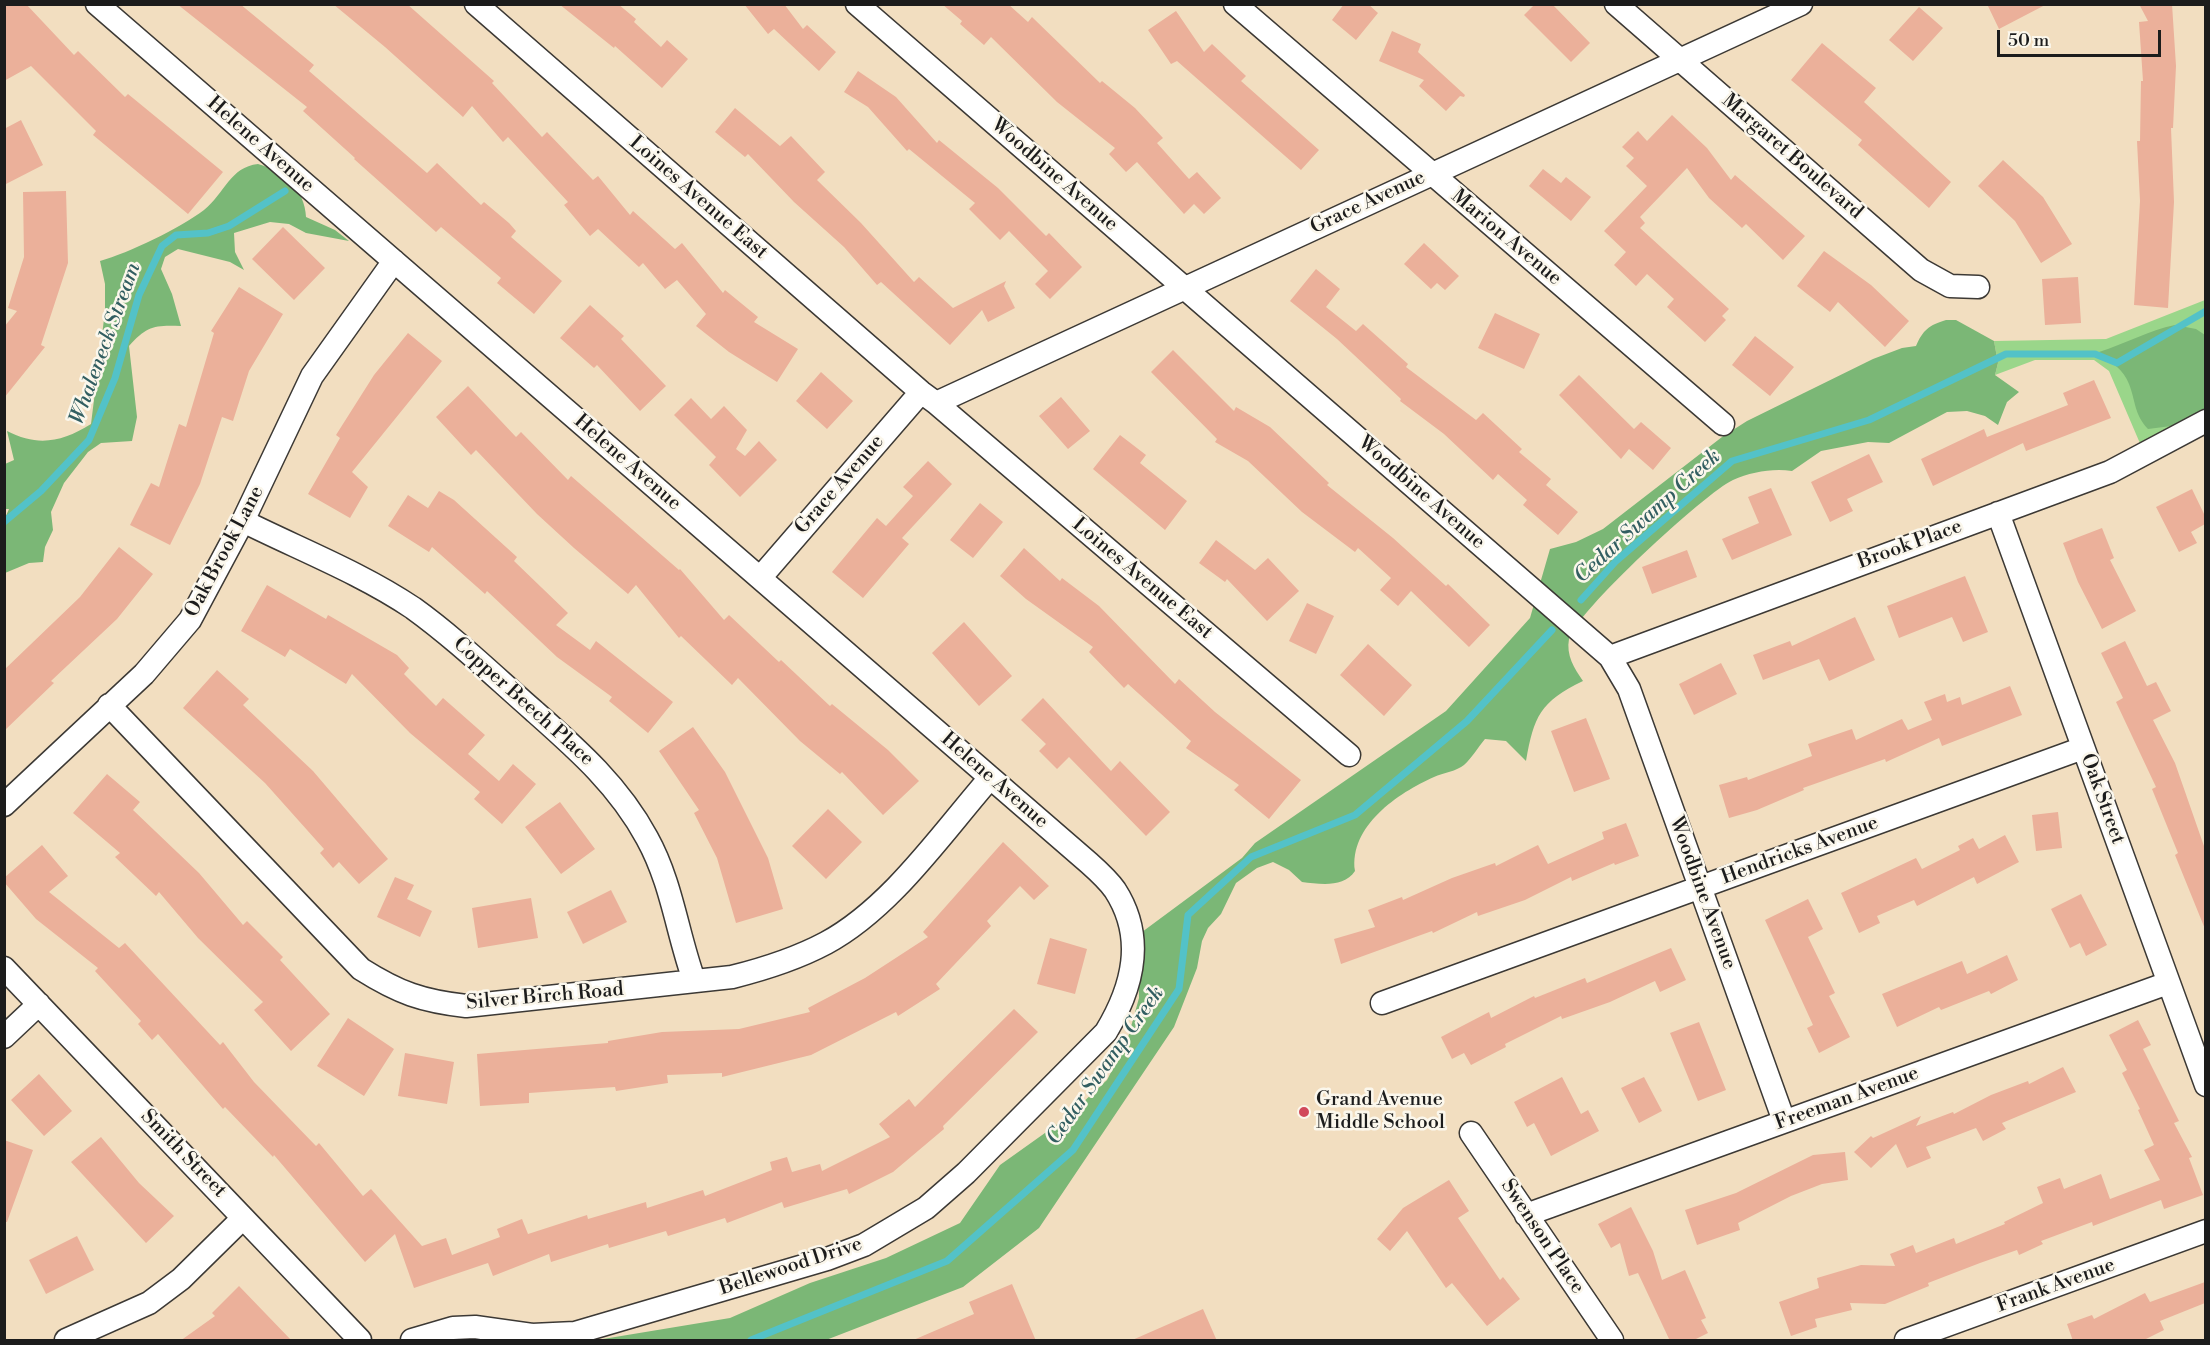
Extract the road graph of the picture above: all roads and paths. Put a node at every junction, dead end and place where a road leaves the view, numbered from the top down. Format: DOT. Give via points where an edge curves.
graph roads {
  1 [pos="97,4"];
  2 [pos="476,4"];
  3 [pos="857,4"];
  4 [pos="1235,4"];
  5 [pos="1616,4"];
  6 [pos="1801,4"];
  7 [pos="1680,60"];
  8 [pos="1431,174"];
  9 [pos="394,261"];
  10 [pos="1978,287"];
  11 [pos="1184,288"];
  12 [pos="928,398"];
  13 [pos="2205,421"];
  14 [pos="1723,424"];
  15 [pos="1998,513"];
  16 [pos="243,521"];
  17 [pos="760,578"];
  18 [pos="1610,657"];
  19 [pos="109,705"];
  20 [pos="2083,748"];
  21 [pos="1349,755"];
  22 [pos="990,778"];
  23 [pos="4,805"];
  24 [pos="1701,887"];
  25 [pos="1133,939"];
  26 [pos="4,968"];
  27 [pos="694,980"];
  28 [pos="2168,983"];
  29 [pos="1382,1003"];
  30 [pos="39,1004"];
  31 [pos="4,1037"];
  32 [pos="2205,1085"];
  33 [pos="1784,1121"];
  34 [pos="1471,1133"];
  35 [pos="1526,1215"];
  36 [pos="243,1218"];
  37 [pos="2205,1231"];
  38 [pos="66,1341"];
  39 [pos="360,1341"];
  40 [pos="412,1341"];
  41 [pos="1612,1341"];
  42 [pos="1906,1341"];
  1 -- 9 [label="street, Helene Avenue"];
  2 -- 12 [label="street, Loines Avenue East"];
  3 -- 11 [label="street, Woodbine Avenue"];
  4 -- 8 [label="street, Marion Avenue"];
  5 -- 7 [label="street, Margaret Boulevard"];
  6 -- 7 [label="street, Grace Avenue"];
  7 -- 8 [label="street, Grace Avenue"];
  7 -- 10 [label="street, Margaret Boulevard" via="1921,270 1950,285"];
  8 -- 11 [label="street, Grace Avenue"];
  8 -- 14 [label="street, Marion Avenue"];
  9 -- 16 [label="street, Oak Brook Lane" via="312,376"];
  9 -- 17 [label="street, Helene Avenue"];
  11 -- 12 [label="street, Grace Avenue"];
  11 -- 18 [label="street, Woodbine Avenue"];
  12 -- 17 [label="street, Grace Avenue"];
  12 -- 21 [label="street, Loines Avenue East"];
  13 -- 15 [label="street, Brook Place" via="2124,466"];
  15 -- 18 [label="street, Brook Place"];
  15 -- 20 [label="street, Oak Street"];
  16 -- 19 [label="street, Oak Brook Lane" via="190,620 144,674"];
  16 -- 27 [label="street, Copper Beech Place" via="411,608 591,762 623,799 648,840 673,899 682,947"];
  17 -- 22 [label="street, Helene Avenue"];
  18 -- 24 [label="street, Woodbine Avenue" via="1629,689"];
  19 -- 23 [label="street, Oak Brook Lane"];
  19 -- 27 [label="street, Silver Birch Road" via="329,938 361,969 392,989 431,1002 466,1006"];
  20 -- 24 [label="street, Hendricks Avenue"];
  20 -- 28 [label="street, Oak Street"];
  22 -- 25 [label="street, Helene Avenue" via="1115,890"];
  22 -- 27 [label="street, Silver Birch Road" via="890,893 849,928 826,943 771,967 732,977"];
  24 -- 29 [label="street, Hendricks Avenue"];
  24 -- 33 [label="street, Woodbine Avenue"];
  25 -- 40 [label="street, Bellewood Drive" via="1134,965 1123,1004 1106,1032 966,1173 903,1224 827,1259 575,1333 532,1335 453,1328"];
  26 -- 30 [label="street, Smith Street"];
  28 -- 32 [label="street, Oak Street"];
  28 -- 33 [label="street, Freeman Avenue"];
  30 -- 31 [label="street"];
  30 -- 36 [label="street, Smith Street"];
  33 -- 35 [label="street, Freeman Avenue"];
  34 -- 35 [label="street, Swenson Place"];
  35 -- 41 [label="street, Swenson Place"];
  36 -- 38 [label="street" via="149,1304"];
  36 -- 39 [label="street, Smith Street"];
  37 -- 42 [label="street, Frank Avenue"];
}
